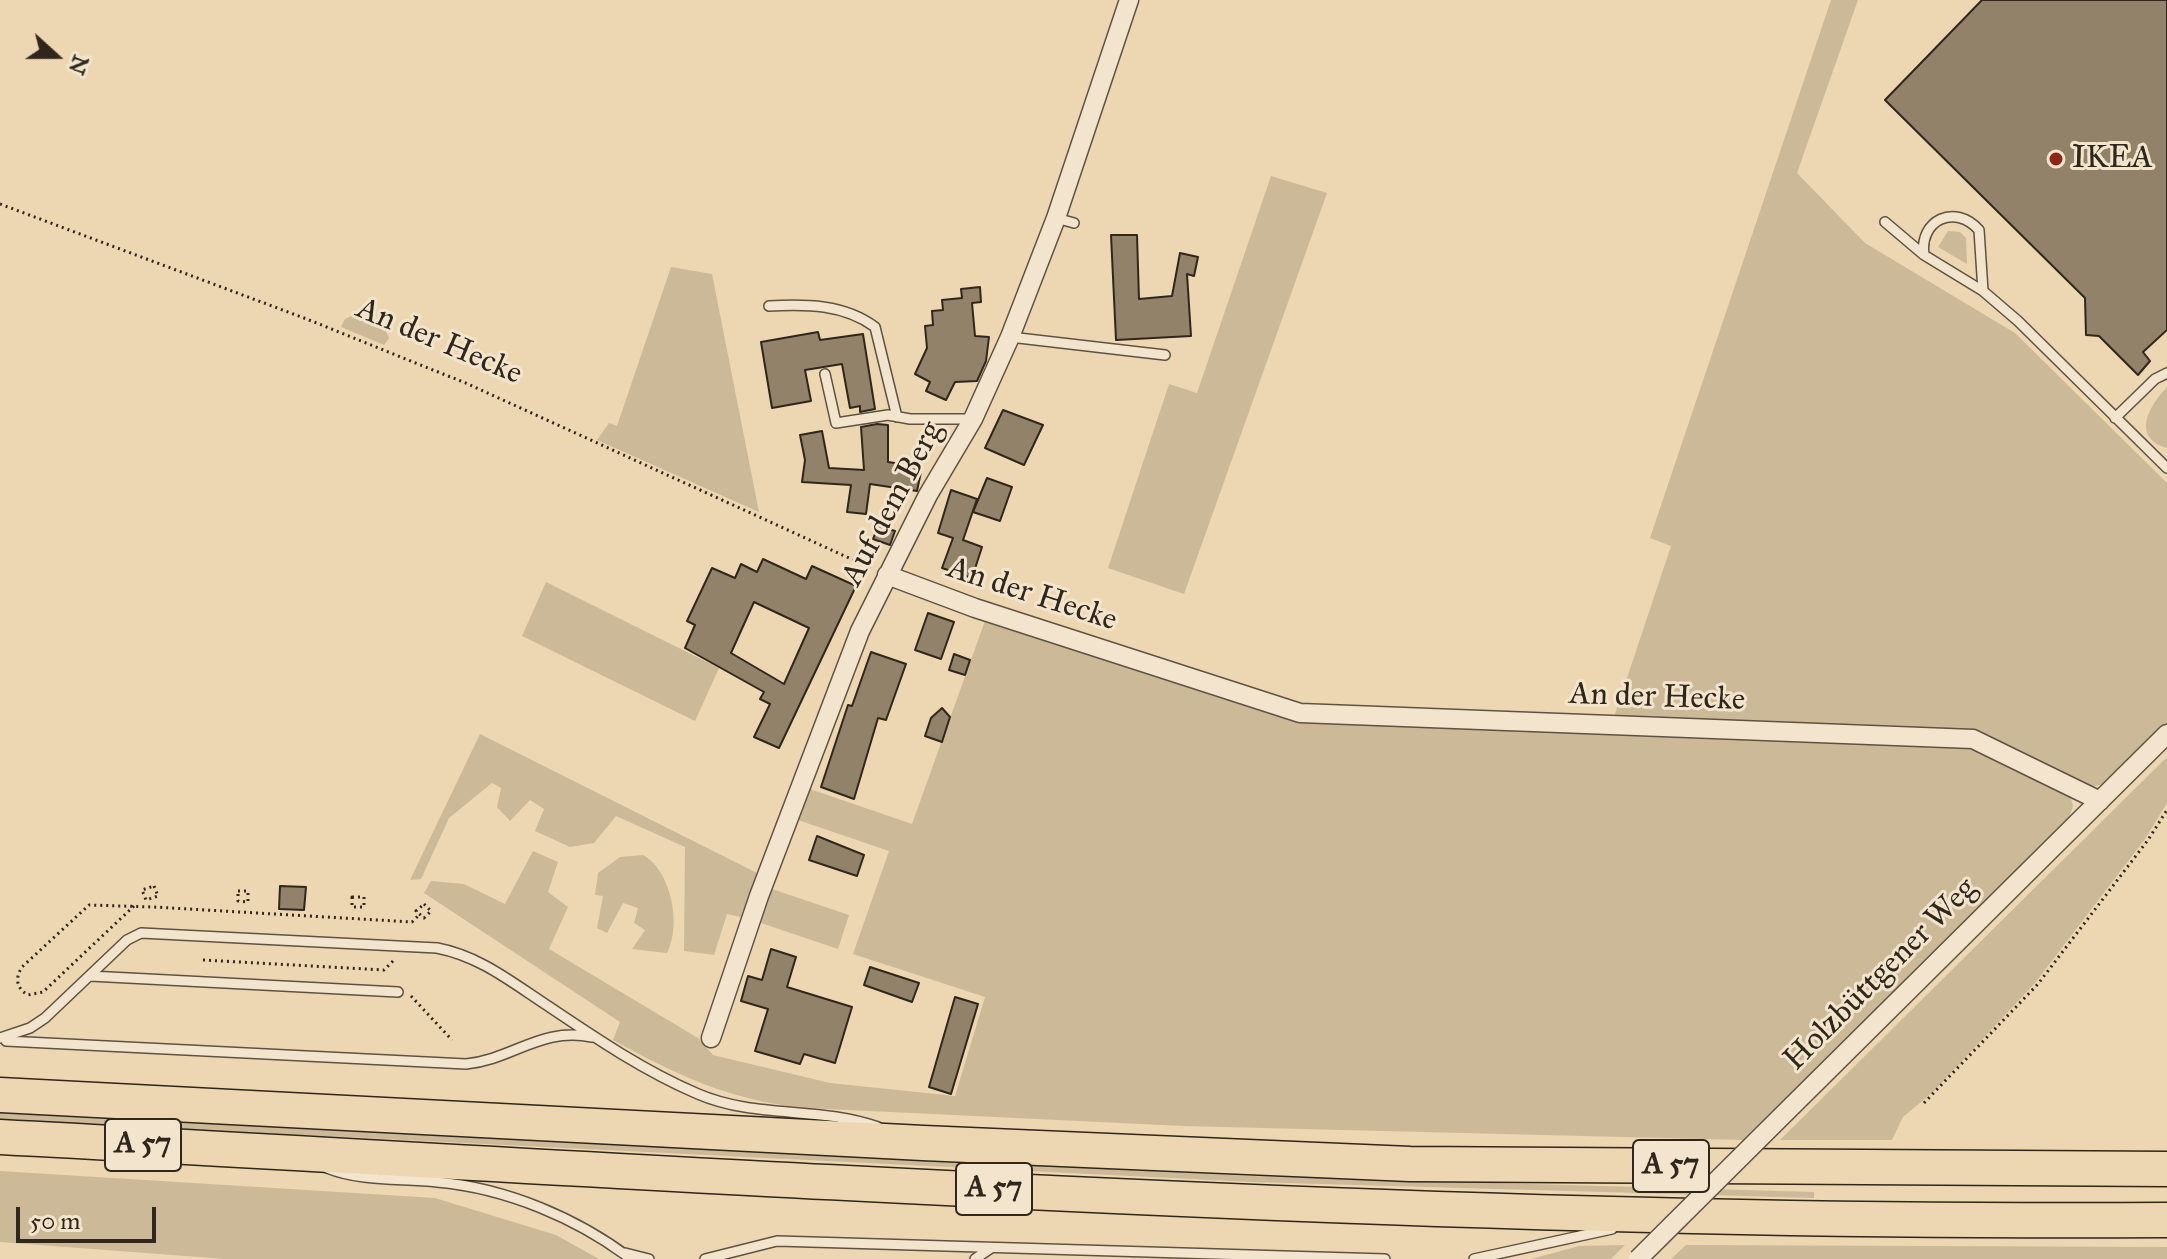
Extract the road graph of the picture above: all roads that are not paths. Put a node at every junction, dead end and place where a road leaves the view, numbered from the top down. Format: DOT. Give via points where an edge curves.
graph roads {
  1 [pos="1129,0"];
  2 [pos="1885,222"];
  3 [pos="1924,255"];
  4 [pos="1983,291"];
  5 [pos="769,306"];
  6 [pos="1010,337"];
  7 [pos="1165,355"];
  8 [pos="2167,373"];
  9 [pos="825,374"];
  10 [pos="897,417"];
  11 [pos="2115,418"];
  12 [pos="973,419"];
  13 [pos="2167,468"];
  14 [pos="887,575"];
  15 [pos="2167,734"];
  16 [pos="2100,801"];
  17 [pos="90,976"];
  18 [pos="398,992"];
  19 [pos="596,1037"];
  20 [pos="711,1038"];
  21 [pos="0,1040"];
  22 [pos="0,1095"];
  23 [pos="0,1137"];
  24 [pos="923,1143"];
  25 [pos="287,1152"];
  26 [pos="2167,1169"];
  27 [pos="1702,1215"];
  28 [pos="2167,1220"];
  29 [pos="991,1248"];
  30 [pos="1029,1249"];
  31 [pos="622,1252"];
  32 [pos="631,1259"];
  33 [pos="649,1259"];
  34 [pos="705,1259"];
  35 [pos="975,1259"];
  36 [pos="1039,1259"];
  37 [pos="1385,1259"];
  38 [pos="1474,1259"];
  39 [pos="1638,1259"];
  1 -- 6 [label="street, Auf dem Berg" via="1065,220"];
  2 -- 3 [label="lane"];
  3 -- 4 [label="lane"];
  3 -- 4 [label="lane" via="1923,243 1937,220 1949,215 1971,222 1982,243"];
  4 -- 11 [label="lane"];
  5 -- 10 [label="lane" via="808,304 851,312 875,327"];
  6 -- 7 [label="lane"];
  6 -- 12 [label="street, Auf dem Berg"];
  8 -- 11 [label="lane"];
  9 -- 10 [label="lane" via="836,423"];
  10 -- 12 [label="lane"];
  11 -- 13 [label="lane"];
  12 -- 14 [label="street, Auf dem Berg"];
  14 -- 16 [label="street, An der Hecke" via="1300,713 1973,739"];
  14 -- 20 [label="street, Auf dem Berg" via="812,751"];
  15 -- 16 [label="street, Holzbüttgener Weg"];
  16 -- 39 [label="street, Holzbüttgener Weg, bridge"];
  17 -- 18 [label="lane"];
  17 -- 19 [label="lane" via="127,940 152,932 437,948 482,962"];
  17 -- 21 [label="lane" via="38,1023"];
  19 -- 21 [label="lane" via="556,1034 466,1064"];
  19 -- 24 [label="lane" via="703,1097 755,1111 856,1119"];
  22 -- 24 [label="highway, A 57"];
  23 -- 25 [label="highway, A 57"];
  24 -- 26 [label="highway, A 57" via="1410,1164"];
  25 -- 27 [label="highway, A 57" via="948,1187"];
  25 -- 31 [label="lane" via="349,1177 440,1182 498,1193 563,1218"];
  27 -- 28 [label="highway, A 57"];
  27 -- 38 [label="lane"];
  29 -- 30 [label="lane"];
  29 -- 34 [label="lane" via="777,1241"];
  29 -- 35 [label="lane"];
  30 -- 36 [label="lane"];
  30 -- 37 [label="lane"];
  31 -- 32 [label="lane"];
  31 -- 33 [label="lane"];
}
